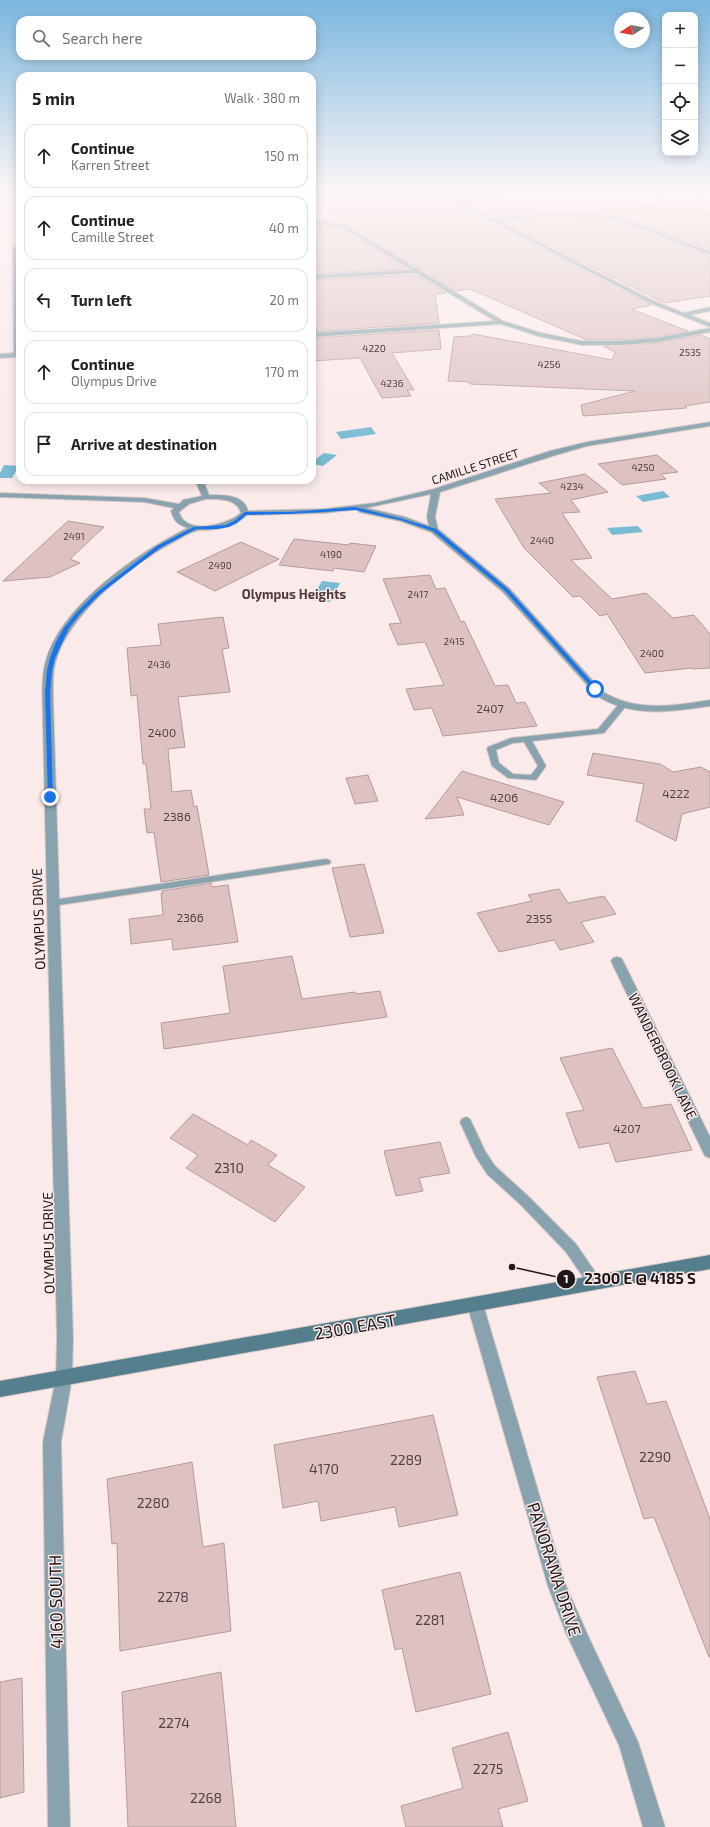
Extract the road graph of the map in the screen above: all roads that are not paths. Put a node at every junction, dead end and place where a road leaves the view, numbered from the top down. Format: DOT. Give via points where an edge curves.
graph roads {
  1 [pos="426,277"];
  2 [pos="604,277"];
  3 [pos="710,309"];
  4 [pos="685,314"];
  5 [pos="501,322"];
  6 [pos="710,325"];
  7 [pos="710,330"];
  8 [pos="316,335"];
  9 [pos="16,355"];
  10 [pos="0,356"];
  11 [pos="710,424"];
  12 [pos="201,484"];
  13 [pos="436,491"];
  14 [pos="0,495"];
  15 [pos="206,497"];
  16 [pos="179,506"];
  17 [pos="355,508"];
  18 [pos="245,513"];
  19 [pos="195,528"];
  20 [pos="434,530"];
  21 [pos="710,703"];
  22 [pos="622,706"];
  23 [pos="526,739"];
  24 [pos="326,862"];
  25 [pos="52,902"];
  26 [pos="617,961"];
  27 [pos="466,1122"];
  28 [pos="710,1152"];
  29 [pos="710,1262"];
  30 [pos="595,1283"];
  31 [pos="475,1304"];
  32 [pos="64,1378"];
  33 [pos="0,1389"];
  34 [pos="59,1827"];
  35 [pos="654,1827"];
  1 -- 5 [label="street"];
  2 -- 4 [label="street" via="652,302"];
  3 -- 4 [label="street"];
  4 -- 6 [label="street"];
  5 -- 7 [label="street" via="540,335 600,343 638,342"];
  5 -- 8 [label="street"];
  9 -- 10 [label="street"];
  11 -- 13 [label="street, CAMILLE STREET" via="587,444"];
  12 -- 15 [label="street"];
  13 -- 17 [label="street, CAMILLE STREET"];
  13 -- 20 [label="street" via="431,517"];
  14 -- 16 [label="street" via="144,500"];
  15 -- 16 [label="street"];
  15 -- 18 [label="street" via="235,500 242,504"];
  16 -- 19 [label="street" via="174,516 178,521"];
  17 -- 18 [label="street, CAMILLE STREET" via="290,513"];
  17 -- 20 [label="street"];
  18 -- 19 [label="street" via="236,522 227,526"];
  19 -- 25 [label="street, OLYMPUS DRIVE" via="149,553 98,593 67,628 52,658 48,693"];
  20 -- 22 [label="street" via="506,590 600,694"];
  21 -- 22 [label="street" via="657,708"];
  22 -- 23 [label="lane" via="601,731"];
  23 -- 23 [label="lane" via="511,741 491,749 495,764 511,776 533,778 542,766"];
  24 -- 25 [label="lane"];
  25 -- 32 [label="street, OLYMPUS DRIVE" via="64,1269"];
  26 -- 28 [label="street, WANDERBROOK LANE"];
  27 -- 30 [label="lane" via="480,1154 491,1170 571,1248"];
  29 -- 30 [label="main road, 2300 EAST"];
  30 -- 31 [label="main road, 2300 EAST"];
  31 -- 32 [label="main road, 2300 EAST"];
  31 -- 35 [label="street, PANORAMA DRIVE" via="557,1586 576,1635 628,1742"];
  32 -- 33 [label="main road, 2300 EAST"];
  32 -- 34 [label="street, 4160 SOUTH" via="52,1442"];
}
